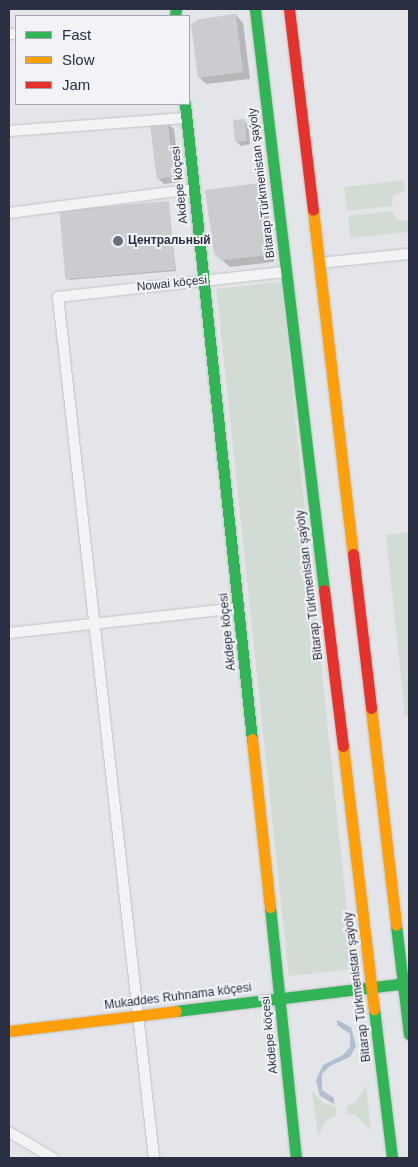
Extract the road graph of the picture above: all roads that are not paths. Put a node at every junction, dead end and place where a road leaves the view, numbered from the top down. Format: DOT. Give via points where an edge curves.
graph roads {
  1 [pos="255,9"];
  2 [pos="289,9"];
  3 [pos="185,105"];
  4 [pos="186,118"];
  5 [pos="9,132"];
  6 [pos="194,189"];
  7 [pos="9,213"];
  8 [pos="409,254"];
  9 [pos="319,263"];
  10 [pos="286,272"];
  11 [pos="204,281"];
  12 [pos="239,608"];
  13 [pos="95,624"];
  14 [pos="9,633"];
  15 [pos="406,984"];
  16 [pos="372,987"];
  17 [pos="280,999"];
  18 [pos="139,1015"];
  19 [pos="9,1031"];
  20 [pos="409,1034"];
  21 [pos="9,1132"];
  22 [pos="42,1155"];
  23 [pos="53,1158"];
  24 [pos="154,1158"];
  25 [pos="296,1158"];
  26 [pos="392,1158"];
  1 -- 10 [label="main road, Bitarap Türkmenistan şaýoly"];
  2 -- 9 [label="main road"];
  3 -- 4 [label="main road, Akdepe köçesi"];
  4 -- 5 [label="street"];
  4 -- 6 [label="main road, Akdepe köçesi"];
  6 -- 7 [label="street"];
  6 -- 11 [label="main road, Akdepe köçesi"];
  8 -- 9 [label="street"];
  9 -- 15 [label="main road"];
  10 -- 11 [label="street, Nowai köçesi"];
  10 -- 16 [label="main road, Bitarap Türkmenistan şaýoly"];
  11 -- 12 [label="main road, Akdepe köçesi"];
  11 -- 13 [label="street, Nowai köçesi" via="58,297"];
  12 -- 13 [label="street"];
  12 -- 17 [label="main road, Akdepe köçesi"];
  13 -- 14 [label="street"];
  13 -- 18 [label="street"];
  15 -- 16 [label="main road, Mukaddes Ruhnama köçesi"];
  15 -- 20 [label="main road"];
  16 -- 17 [label="main road, Mukaddes Ruhnama köçesi"];
  16 -- 26 [label="main road, Bitarap Türkmenistan şaýoly"];
  17 -- 18 [label="main road, Mukaddes Ruhnama köçesi"];
  17 -- 25 [label="main road, Akdepe köçesi"];
  18 -- 19 [label="main road, Mukaddes Ruhnama köçesi"];
  18 -- 24 [label="street"];
  21 -- 22 [label="street"];
  22 -- 23 [label="street"];
}
